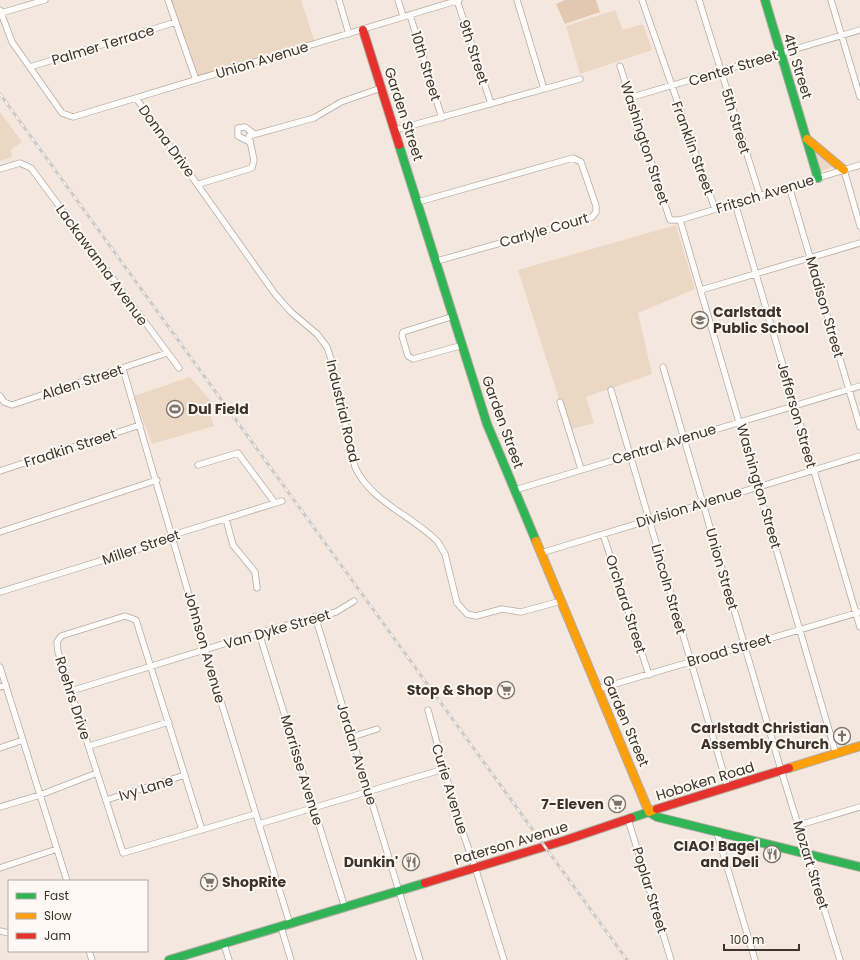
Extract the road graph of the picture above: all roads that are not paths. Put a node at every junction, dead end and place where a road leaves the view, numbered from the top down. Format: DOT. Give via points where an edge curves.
graph roads {
  1 [pos="168,0"];
  2 [pos="339,0"];
  3 [pos="398,0"];
  4 [pos="458,0"];
  5 [pos="517,0"];
  6 [pos="642,0"];
  7 [pos="699,0"];
  8 [pos="765,0"];
  9 [pos="831,0"];
  10 [pos="41,1"];
  11 [pos="1,12"];
  12 [pos="410,15"];
  13 [pos="403,16"];
  14 [pos="176,22"];
  15 [pos="363,30"];
  16 [pos="860,30"];
  17 [pos="349,34"];
  18 [pos="842,36"];
  19 [pos="781,53"];
  20 [pos="620,66"];
  21 [pos="30,67"];
  22 [pos="721,71"];
  23 [pos="580,79"];
  24 [pos="196,80"];
  25 [pos="671,86"];
  26 [pos="381,88"];
  27 [pos="544,89"];
  28 [pos="860,97"];
  29 [pos="136,98"];
  30 [pos="629,98"];
  31 [pos="491,104"];
  32 [pos="442,118"];
  33 [pos="395,130"];
  34 [pos="254,134"];
  35 [pos="807,139"];
  36 [pos="250,142"];
  37 [pos="860,165"];
  38 [pos="0,169"];
  39 [pos="844,170"];
  40 [pos="818,178"];
  41 [pos="199,184"];
  42 [pos="789,186"];
  43 [pos="760,196"];
  44 [pos="418,202"];
  45 [pos="735,203"];
  46 [pos="715,209"];
  47 [pos="670,220"];
  48 [pos="680,220"];
  49 [pos="860,226"];
  50 [pos="860,243"];
  51 [pos="810,257"];
  52 [pos="437,261"];
  53 [pos="756,274"];
  54 [pos="701,290"];
  55 [pos="454,316"];
  56 [pos="463,345"];
  57 [pos="167,353"];
  58 [pos="664,367"];
  59 [pos="179,368"];
  60 [pos="123,369"];
  61 [pos="860,386"];
  62 [pos="849,389"];
  63 [pos="611,390"];
  64 [pos="0,396"];
  65 [pos="560,402"];
  66 [pos="794,405"];
  67 [pos="739,422"];
  68 [pos="140,425"];
  69 [pos="860,427"];
  70 [pos="685,438"];
  71 [pos="630,455"];
  72 [pos="860,456"];
  73 [pos="198,465"];
  74 [pos="580,469"];
  75 [pos="813,470"];
  76 [pos="0,471"];
  77 [pos="157,480"];
  78 [pos="758,487"];
  79 [pos="515,490"];
  80 [pos="282,501"];
  81 [pos="275,503"];
  82 [pos="703,504"];
  83 [pos="226,519"];
  84 [pos="649,519"];
  85 [pos="0,532"];
  86 [pos="603,534"];
  87 [pos="174,535"];
  88 [pos="541,553"];
  89 [pos="257,588"];
  90 [pos="0,592"];
  91 [pos="354,601"];
  92 [pos="562,601"];
  93 [pos="858,613"];
  94 [pos="315,616"];
  95 [pos="860,627"];
  96 [pos="801,630"];
  97 [pos="259,633"];
  98 [pos="745,645"];
  99 [pos="205,650"];
  100 [pos="690,661"];
  101 [pos="0,667"];
  102 [pos="152,667"];
  103 [pos="649,675"];
  104 [pos="3,686"];
  105 [pos="598,689"];
  106 [pos="71,691"];
  107 [pos="428,710"];
  108 [pos="169,722"];
  109 [pos="377,729"];
  110 [pos="352,737"];
  111 [pos="23,740"];
  112 [pos="89,746"];
  113 [pos="860,746"];
  114 [pos="0,748"];
  115 [pos="836,754"];
  116 [pos="444,770"];
  117 [pos="781,770"];
  118 [pos="97,773"];
  119 [pos="185,775"];
  120 [pos="728,788"];
  121 [pos="368,790"];
  122 [pos="40,795"];
  123 [pos="106,800"];
  124 [pos="0,807"];
  125 [pos="313,807"];
  126 [pos="860,807"];
  127 [pos="649,812"];
  128 [pos="256,814"];
  129 [pos="628,819"];
  130 [pos="259,824"];
  131 [pos="799,825"];
  132 [pos="202,830"];
  133 [pos="717,833"];
  134 [pos="57,849"];
  135 [pos="808,855"];
  136 [pos="859,866"];
  137 [pos="475,867"];
  138 [pos="0,868"];
  139 [pos="67,880"];
  140 [pos="399,892"];
  141 [pos="345,908"];
  142 [pos="290,924"];
  143 [pos="281,927"];
  144 [pos="224,944"];
  145 [pos="170,960"];
  146 [pos="229,960"];
  147 [pos="291,960"];
  148 [pos="420,960"];
  149 [pos="504,960"];
  150 [pos="671,960"];
  151 [pos="756,960"];
  152 [pos="840,960"];
  1 -- 14 [label="street"];
  2 -- 17 [label="street"];
  3 -- 13 [label="street, 10th Street"];
  4 -- 12 [label="street, Union Avenue"];
  4 -- 31 [label="street, 9th Street"];
  5 -- 27 [label="street"];
  6 -- 25 [label="street, Franklin Street"];
  7 -- 22 [label="street, 5th Street"];
  8 -- 19 [label="street, 4th Street"];
  9 -- 18 [label="street"];
  10 -- 11 [label="street"];
  11 -- 21 [label="street" via="12,42"];
  12 -- 13 [label="street, Union Avenue"];
  12 -- 32 [label="street, 10th Street"];
  13 -- 15 [label="street, Union Avenue"];
  14 -- 21 [label="street, Palmer Terrace"];
  14 -- 24 [label="street"];
  15 -- 17 [label="street, Union Avenue"];
  15 -- 26 [label="street, Garden Street"];
  16 -- 18 [label="street, Center Street"];
  17 -- 24 [label="street, Union Avenue"];
  18 -- 19 [label="street, Center Street"];
  18 -- 28 [label="street"];
  19 -- 22 [label="street, Center Street"];
  19 -- 35 [label="street, 4th Street"];
  20 -- 30 [label="street, Washington Street"];
  21 -- 29 [label="street, Union Avenue" via="65,115 72,117"];
  22 -- 25 [label="street, Center Street"];
  22 -- 43 [label="street, 5th Street"];
  23 -- 27 [label="street"];
  24 -- 29 [label="street, Union Avenue"];
  25 -- 30 [label="street, Center Street"];
  25 -- 46 [label="street, Franklin Street"];
  26 -- 33 [label="street, Garden Street"];
  26 -- 34 [label="street" via="341,102 314,118"];
  27 -- 31 [label="street"];
  29 -- 41 [label="street, Donna Drive"];
  30 -- 47 [label="street, Washington Street"];
  31 -- 32 [label="street"];
  32 -- 33 [label="street"];
  33 -- 44 [label="street, Garden Street"];
  34 -- 36 [label="street" via="249,136"];
  34 -- 36 [label="street" via="245,127 238,128 238,136"];
  35 -- 39 [label="street"];
  35 -- 40 [label="street, 4th Street"];
  36 -- 41 [label="street" via="254,160 252,168"];
  37 -- 39 [label="street, Fritsch Avenue"];
  38 -- 57 [label="street, Lackawanna Avenue" via="16,163 24,163 32,168"];
  39 -- 40 [label="street, Fritsch Avenue"];
  39 -- 49 [label="street"];
  40 -- 42 [label="street, Fritsch Avenue"];
  41 -- 92 [label="street, Industrial Road" via="275,294 323,341 331,359 355,467 372,490 438,542 445,554 459,607 467,614 476,616 502,609 521,612"];
  42 -- 43 [label="street, Fritsch Avenue"];
  42 -- 51 [label="street, Madison Street"];
  43 -- 45 [label="street, Fritsch Avenue"];
  44 -- 52 [label="street, Garden Street"];
  44 -- 52 [label="street, Carlyle Court" via="573,158 581,162 596,206 596,212 592,217"];
  45 -- 46 [label="street, Fritsch Avenue"];
  45 -- 53 [label="street, Jefferson Street"];
  46 -- 48 [label="street, Fritsch Avenue"];
  47 -- 48 [label="street, Fritsch Avenue"];
  48 -- 54 [label="street, Washington Street"];
  50 -- 51 [label="street"];
  51 -- 53 [label="street"];
  51 -- 62 [label="street, Madison Street"];
  52 -- 55 [label="street, Garden Street"];
  53 -- 54 [label="street"];
  53 -- 66 [label="street, Jefferson Street"];
  54 -- 67 [label="street, Washington Street"];
  55 -- 56 [label="street, Garden Street"];
  55 -- 56 [label="street" via="403,332 408,356 413,359"];
  56 -- 79 [label="street, Garden Street" via="487,424"];
  57 -- 59 [label="street, Lackawanna Avenue"];
  57 -- 60 [label="street, Alden Street"];
  58 -- 70 [label="street, Union Street"];
  60 -- 64 [label="street, Alden Street" via="12,405 4,402"];
  60 -- 68 [label="street, Johnson Avenue"];
  61 -- 62 [label="street, Central Avenue"];
  62 -- 66 [label="street, Central Avenue"];
  62 -- 69 [label="street, Madison Street"];
  63 -- 71 [label="street, Lincoln Street"];
  65 -- 74 [label="street"];
  66 -- 67 [label="street, Central Avenue"];
  66 -- 75 [label="street, Jefferson Street"];
  67 -- 70 [label="street, Central Avenue"];
  67 -- 78 [label="street, Washington Street"];
  68 -- 76 [label="street, Fradkin Street"];
  68 -- 77 [label="street, Johnson Avenue"];
  70 -- 71 [label="street, Central Avenue"];
  70 -- 82 [label="street, Union Street"];
  71 -- 74 [label="street, Central Avenue"];
  71 -- 84 [label="street, Lincoln Street"];
  72 -- 75 [label="street, Division Avenue"];
  73 -- 81 [label="street" via="238,453"];
  74 -- 79 [label="street, Central Avenue"];
  75 -- 78 [label="street, Division Avenue"];
  75 -- 93 [label="street, Jefferson Street"];
  77 -- 85 [label="street"];
  77 -- 87 [label="street, Johnson Avenue"];
  78 -- 82 [label="street, Division Avenue"];
  78 -- 96 [label="street, Washington Street"];
  79 -- 88 [label="street, Garden Street"];
  80 -- 81 [label="street, Miller Street"];
  81 -- 83 [label="street, Miller Street"];
  82 -- 84 [label="street, Division Avenue"];
  82 -- 98 [label="street, Union Street"];
  83 -- 87 [label="street, Miller Street"];
  83 -- 89 [label="street" via="233,545 255,572"];
  84 -- 86 [label="street, Division Avenue"];
  84 -- 100 [label="street, Lincoln Street"];
  86 -- 88 [label="street, Division Avenue"];
  86 -- 103 [label="street, Orchard Street"];
  87 -- 90 [label="street, Miller Street" via="139,549"];
  87 -- 99 [label="street, Johnson Avenue"];
  88 -- 92 [label="street, Garden Street"];
  91 -- 94 [label="street, Van Dyke Street" via="336,612"];
  92 -- 105 [label="street, Garden Street"];
  93 -- 95 [label="street, Jefferson Street"];
  93 -- 96 [label="street, Broad Street"];
  94 -- 97 [label="street, Van Dyke Street"];
  94 -- 110 [label="street, Jordan Avenue"];
  96 -- 98 [label="street, Broad Street"];
  96 -- 115 [label="street, Washington Street"];
  97 -- 99 [label="street, Van Dyke Street"];
  97 -- 125 [label="street, Morrisse Avenue"];
  98 -- 100 [label="street, Broad Street"];
  98 -- 117 [label="street, Union Street"];
  99 -- 102 [label="street, Van Dyke Street"];
  99 -- 128 [label="street, Johnson Avenue"];
  100 -- 103 [label="street, Broad Street"];
  100 -- 120 [label="street, Lincoln Street"];
  101 -- 104 [label="street"];
  102 -- 106 [label="street, Van Dyke Street"];
  102 -- 106 [label="street, Roehrs Drive" via="138,623 133,617 125,616 64,634 58,639 56,646"];
  102 -- 108 [label="street, Roehrs Drive"];
  103 -- 105 [label="street, Broad Street"];
  104 -- 111 [label="street"];
  105 -- 127 [label="street, Garden Street"];
  106 -- 112 [label="street, Roehrs Drive"];
  107 -- 116 [label="street, Curie Avenue"];
  108 -- 112 [label="street"];
  108 -- 119 [label="street, Roehrs Drive"];
  109 -- 110 [label="street"];
  110 -- 121 [label="street, Jordan Avenue"];
  111 -- 114 [label="street"];
  111 -- 122 [label="street"];
  112 -- 118 [label="street, Roehrs Drive"];
  113 -- 115 [label="street, Hoboken Road"];
  115 -- 117 [label="street, Hoboken Road"];
  116 -- 121 [label="street"];
  116 -- 137 [label="street, Curie Avenue"];
  117 -- 120 [label="street, Hoboken Road"];
  117 -- 131 [label="street, Mozart Street"];
  118 -- 122 [label="street"];
  118 -- 123 [label="street, Roehrs Drive"];
  119 -- 123 [label="street, Ivy Lane"];
  119 -- 132 [label="street, Roehrs Drive"];
  120 -- 127 [label="street, Hoboken Road"];
  121 -- 125 [label="street"];
  121 -- 140 [label="street, Jordan Avenue"];
  122 -- 124 [label="street"];
  122 -- 134 [label="street"];
  123 -- 132 [label="street, Roehrs Drive" via="123,853"];
  125 -- 130 [label="street"];
  125 -- 141 [label="street, Morrisse Avenue"];
  126 -- 131 [label="street"];
  127 -- 129 [label="street, Paterson Avenue"];
  127 -- 133 [label="street" via="657,817"];
  128 -- 130 [label="street, Johnson Avenue"];
  128 -- 132 [label="street, Roehrs Drive"];
  129 -- 137 [label="street, Paterson Avenue"];
  129 -- 150 [label="street, Poplar Street"];
  130 -- 142 [label="street, Johnson Avenue"];
  131 -- 135 [label="street, Mozart Street"];
  133 -- 135 [label="street"];
  133 -- 151 [label="street"];
  134 -- 138 [label="street"];
  134 -- 139 [label="street"];
  135 -- 136 [label="street"];
  135 -- 152 [label="street, Mozart Street"];
  137 -- 140 [label="street, Paterson Avenue"];
  137 -- 149 [label="street, Curie Avenue"];
  140 -- 141 [label="street, Paterson Avenue"];
  140 -- 148 [label="street, Jordan Avenue"];
  141 -- 142 [label="street, Paterson Avenue"];
  142 -- 143 [label="street, Paterson Avenue"];
  143 -- 144 [label="street, Paterson Avenue"];
  143 -- 147 [label="street"];
  144 -- 145 [label="street, Paterson Avenue"];
  144 -- 146 [label="street"];
}
